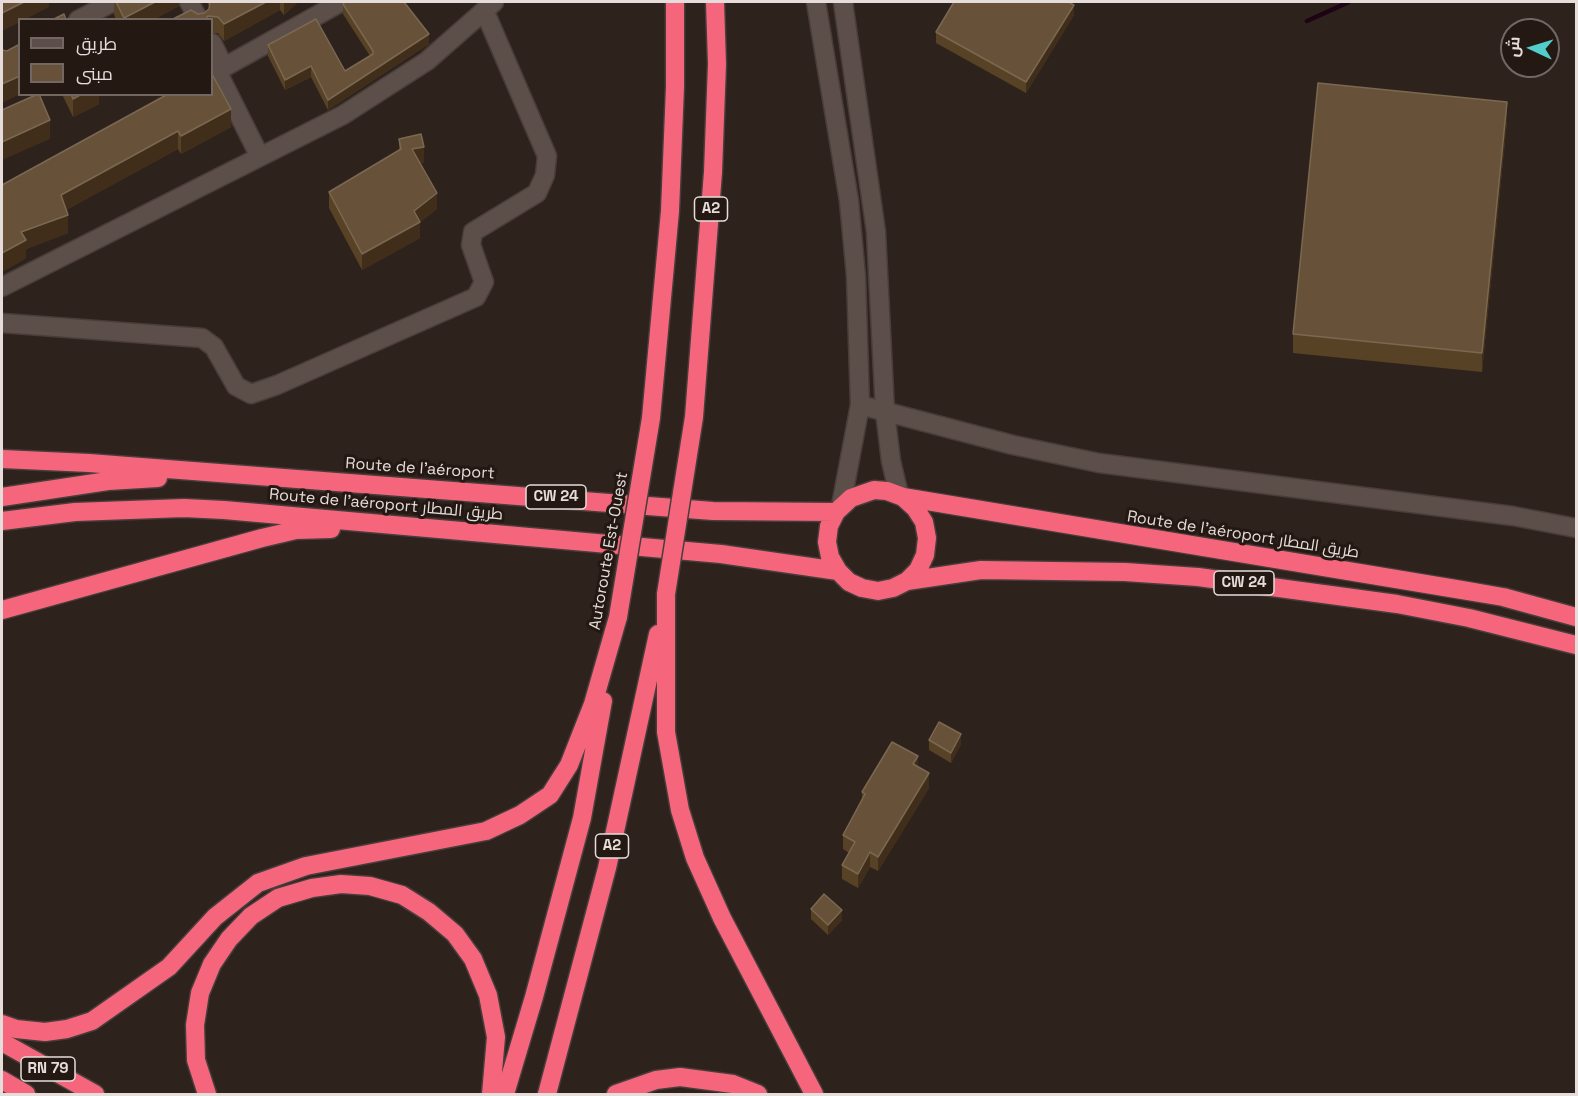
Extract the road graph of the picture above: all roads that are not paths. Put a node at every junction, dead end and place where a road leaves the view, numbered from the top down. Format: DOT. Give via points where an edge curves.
graph roads {
  1 [pos="113,2"];
  2 [pos="189,2"];
  3 [pos="341,2"];
  4 [pos="675,2"];
  5 [pos="715,2"];
  6 [pos="816,2"];
  7 [pos="843,2"];
  8 [pos="490,7"];
  9 [pos="82,18"];
  10 [pos="198,18"];
  11 [pos="213,48"];
  12 [pos="218,71"];
  13 [pos="259,155"];
  14 [pos="2,287"];
  15 [pos="2,323"];
  16 [pos="860,405"];
  17 [pos="885,412"];
  18 [pos="2,459"];
  19 [pos="276,479"];
  20 [pos="901,496"];
  21 [pos="2,497"];
  22 [pos="839,509"];
  23 [pos="2,521"];
  24 [pos="399,525"];
  25 [pos="1576,528"];
  26 [pos="838,571"];
  27 [pos="907,581"];
  28 [pos="666,594"];
  29 [pos="2,610"];
  30 [pos="618,617"];
  31 [pos="1576,617"];
  32 [pos="1576,645"];
  33 [pos="2,1024"];
  34 [pos="2,1042"];
  35 [pos="2,1080"];
  36 [pos="26,1095"];
  37 [pos="95,1095"];
  38 [pos="207,1095"];
  39 [pos="491,1095"];
  40 [pos="505,1095"];
  41 [pos="547,1095"];
  42 [pos="616,1095"];
  43 [pos="758,1095"];
  44 [pos="814,1095"];
  1 -- 9 [label="street"];
  2 -- 10 [label="street"];
  3 -- 12 [label="street"];
  4 -- 30 [label="highway, Autoroute Est-Ouest / A2, bridge" via="670,211 651,418"];
  5 -- 28 [label="highway, A2, bridge" via="713,172 694,417"];
  6 -- 16 [label="street" via="854,237"];
  7 -- 17 [label="street" via="876,232"];
  8 -- 13 [label="street" via="427,61 343,115"];
  8 -- 15 [label="street" via="548,156 537,193 473,232 471,245 484,282 476,297 251,394 236,386 214,347 202,338"];
  11 -- 12 [label="street"];
  12 -- 13 [label="street"];
  13 -- 14 [label="street"];
  16 -- 17 [label="street"];
  16 -- 22 [label="street"];
  17 -- 20 [label="street" via="891,461"];
  17 -- 25 [label="street" via="1100,463 1513,516"];
  18 -- 19 [label="highway, Route de l'aéroport / CW 24"];
  19 -- 21 [label="highway" via="118,480"];
  19 -- 22 [label="highway, Route de l'aéroport / CW 24" via="713,511"];
  20 -- 22 [label="highway" via="874,490 862,493"];
  20 -- 27 [label="highway" via="924,522 927,538 926,555"];
  20 -- 31 [label="highway, Route de l'aéroport طريق المطار / CW 24" via="1503,597"];
  22 -- 26 [label="highway" via="827,542"];
  23 -- 24 [label="highway, Route de l'aéroport طريق المطار" via="75,512 184,508"];
  24 -- 26 [label="highway, Route de l'aéroport طريق المطار" via="721,554"];
  24 -- 29 [label="highway" via="296,530"];
  26 -- 27 [label="highway" via="855,585 878,591"];
  27 -- 32 [label="highway, CW 24" via="981,570 1198,577 1397,604"];
  28 -- 41 [label="highway, A2" via="607,868"];
  28 -- 44 [label="highway" via="666,732 680,810 695,858 722,918"];
  30 -- 33 [label="highway" via="593,704 569,765 550,795 486,831 306,866 258,883 215,917 169,967 92,1021 45,1032"];
  30 -- 40 [label="highway, Autoroute Est-Ouest / A2" via="582,818"];
  34 -- 37 [label="highway, RN 79"];
  35 -- 36 [label="highway, RN 79"];
  38 -- 39 [label="highway" via="196,1060 195,1025 200,993 212,964 229,939 278,898 341,884 370,886 402,895 455,934 473,959 488,995 496,1037"];
  42 -- 43 [label="highway" via="656,1080 680,1077 733,1084"];
}
